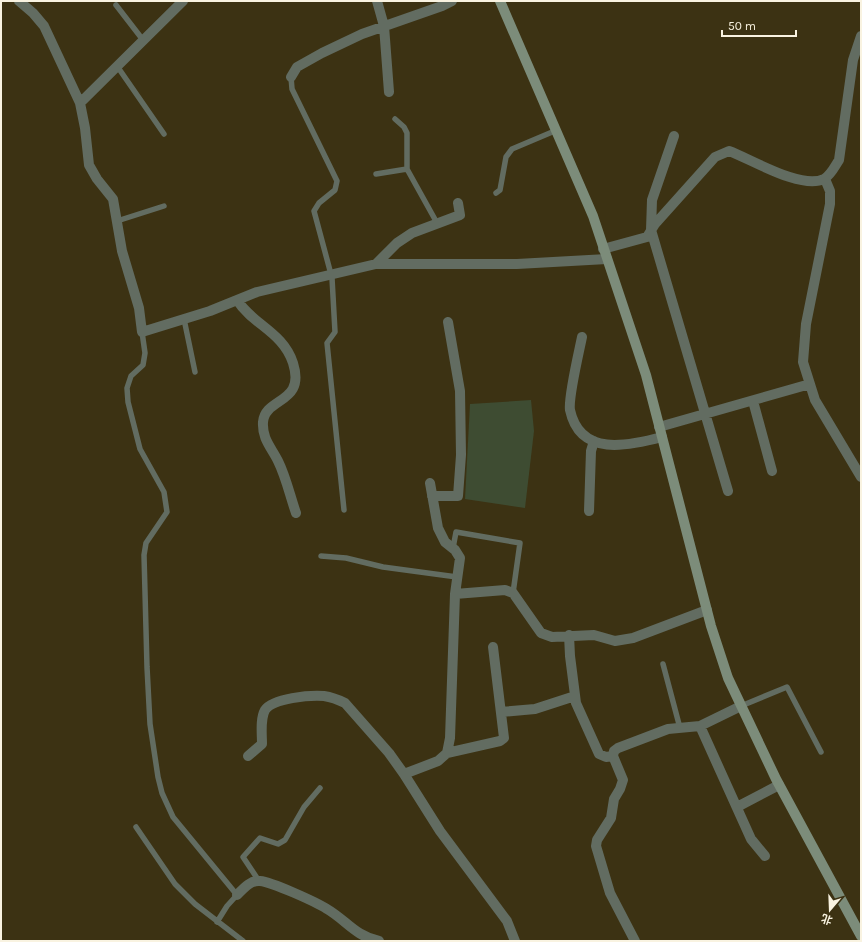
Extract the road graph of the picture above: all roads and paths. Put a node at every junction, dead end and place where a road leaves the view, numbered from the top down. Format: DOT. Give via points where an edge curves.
graph roads {
  1 [pos="19,1"];
  2 [pos="182,1"];
  3 [pos="377,1"];
  4 [pos="452,1"];
  5 [pos="500,1"];
  6 [pos="441,4"];
  7 [pos="116,5"];
  8 [pos="384,26"];
  9 [pos="861,36"];
  10 [pos="143,40"];
  11 [pos="117,66"];
  12 [pos="291,77"];
  13 [pos="389,92"];
  14 [pos="80,103"];
  15 [pos="395,119"];
  16 [pos="556,130"];
  17 [pos="164,134"];
  18 [pos="674,136"];
  19 [pos="407,169"];
  20 [pos="376,174"];
  21 [pos="825,179"];
  22 [pos="496,193"];
  23 [pos="458,203"];
  24 [pos="164,206"];
  25 [pos="117,221"];
  26 [pos="437,223"];
  27 [pos="651,230"];
  28 [pos="603,249"];
  29 [pos="607,259"];
  30 [pos="376,264"];
  31 [pos="331,274"];
  32 [pos="237,300"];
  33 [pos="184,319"];
  34 [pos="448,322"];
  35 [pos="142,332"];
  36 [pos="582,337"];
  37 [pos="195,372"];
  38 [pos="810,384"];
  39 [pos="753,401"];
  40 [pos="705,413"];
  41 [pos="661,432"];
  42 [pos="594,441"];
  43 [pos="772,471"];
  44 [pos="861,477"];
  45 [pos="430,483"];
  46 [pos="728,491"];
  47 [pos="432,496"];
  48 [pos="344,510"];
  49 [pos="588,511"];
  50 [pos="296,513"];
  51 [pos="453,548"];
  52 [pos="320,556"];
  53 [pos="458,577"];
  54 [pos="513,593"];
  55 [pos="456,594"];
  56 [pos="707,610"];
  57 [pos="569,635"];
  58 [pos="493,647"];
  59 [pos="663,664"];
  60 [pos="575,696"];
  61 [pos="741,706"];
  62 [pos="501,712"];
  63 [pos="700,726"];
  64 [pos="680,728"];
  65 [pos="821,752"];
  66 [pos="447,753"];
  67 [pos="248,756"];
  68 [pos="613,756"];
  69 [pos="404,774"];
  70 [pos="779,786"];
  71 [pos="320,788"];
  72 [pos="737,807"];
  73 [pos="136,827"];
  74 [pos="765,856"];
  75 [pos="259,881"];
  76 [pos="237,895"];
  77 [pos="218,922"];
  78 [pos="861,936"];
  79 [pos="243,941"];
  80 [pos="378,941"];
  81 [pos="515,941"];
  82 [pos="635,941"];
  1 -- 14 [label="street" via="44,26"];
  2 -- 10 [label="street"];
  3 -- 8 [label="street"];
  4 -- 6 [label="street"];
  5 -- 16 [label="street"];
  6 -- 8 [label="street"];
  7 -- 10 [label="lane"];
  8 -- 12 [label="street" via="322,53 297,67"];
  8 -- 13 [label="street"];
  9 -- 21 [label="street" via="852,60 839,160"];
  10 -- 11 [label="street"];
  11 -- 14 [label="street"];
  11 -- 17 [label="lane"];
  12 -- 31 [label="lane" via="292,89 336,181 335,190 319,203 314,211"];
  14 -- 25 [label="street" via="89,165 113,199"];
  15 -- 19 [label="lane" via="407,133"];
  16 -- 22 [label="lane" via="512,150 506,157 500,190"];
  16 -- 28 [label="street" via="593,216"];
  18 -- 27 [label="street" via="652,200"];
  19 -- 20 [label="lane"];
  19 -- 26 [label="lane"];
  21 -- 27 [label="street" via="815,182 793,178 729,150 715,157"];
  21 -- 38 [label="street" via="830,191 830,204 806,324 803,362"];
  23 -- 26 [label="street" via="460,214"];
  24 -- 25 [label="lane"];
  25 -- 35 [label="street" via="122,251 139,308"];
  26 -- 30 [label="street" via="412,233 397,243"];
  27 -- 28 [label="street" via="647,237"];
  27 -- 40 [label="street"];
  28 -- 29 [label="street"];
  29 -- 30 [label="street" via="517,264"];
  29 -- 41 [label="street" via="646,375"];
  30 -- 31 [label="street"];
  31 -- 32 [label="street" via="257,292"];
  31 -- 48 [label="lane" via="336,332 327,343 327,348"];
  32 -- 33 [label="street"];
  32 -- 50 [label="street" via="242,308 275,334 285,346 293,364 296,381 292,392 266,412 263,421 264,439 278,461"];
  33 -- 35 [label="street"];
  33 -- 37 [label="lane"];
  34 -- 47 [label="street" via="460,391 458,496"];
  35 -- 76 [label="lane" via="145,353 143,365 131,376 127,388 128,402 140,449 167,502 167,512 146,543 144,555 150,724 158,777 173,817"];
  36 -- 42 [label="street" via="570,409 579,430 589,440"];
  38 -- 39 [label="street"];
  38 -- 44 [label="street" via="815,400"];
  39 -- 40 [label="street"];
  39 -- 43 [label="street"];
  40 -- 41 [label="street"];
  40 -- 46 [label="street"];
  41 -- 42 [label="street" via="630,445"];
  41 -- 56 [label="street"];
  42 -- 49 [label="street" via="591,451"];
  45 -- 47 [label="street"];
  47 -- 51 [label="street" via="438,528 445,542"];
  51 -- 53 [label="street" via="460,558"];
  51 -- 54 [label="lane" via="456,532 520,543"];
  52 -- 53 [label="lane" via="346,558 383,568"];
  53 -- 55 [label="street"];
  54 -- 55 [label="street" via="505,590"];
  54 -- 57 [label="street" via="541,634 552,637"];
  55 -- 66 [label="street" via="450,738"];
  56 -- 57 [label="street" via="633,638 615,641 594,635"];
  56 -- 61 [label="street" via="728,678"];
  57 -- 60 [label="street"];
  58 -- 62 [label="street"];
  59 -- 64 [label="lane"];
  60 -- 62 [label="street" via="535,709"];
  60 -- 68 [label="street" via="599,754"];
  61 -- 63 [label="street"];
  61 -- 65 [label="lane" via="786,687"];
  61 -- 70 [label="street"];
  62 -- 66 [label="street" via="504,738"];
  63 -- 64 [label="street"];
  63 -- 72 [label="street"];
  64 -- 68 [label="street" via="668,729 618,748"];
  66 -- 69 [label="street" via="438,761"];
  67 -- 69 [label="street" via="262,744 265,711 270,704 324,696 345,703 389,752"];
  68 -- 82 [label="street" via="623,780 614,799 611,818 596,846 610,893"];
  69 -- 81 [label="street" via="440,831 507,921"];
  70 -- 72 [label="street"];
  70 -- 78 [label="street"];
  71 -- 75 [label="lane" via="304,807 285,840 278,844 260,838 243,857"];
  72 -- 74 [label="street" via="751,839"];
  73 -- 77 [label="lane" via="175,884"];
  75 -- 76 [label="street" via="248,884"];
  75 -- 80 [label="street" via="289,891 328,909 354,931"];
  76 -- 77 [label="lane"];
  77 -- 79 [label="lane"];
}
